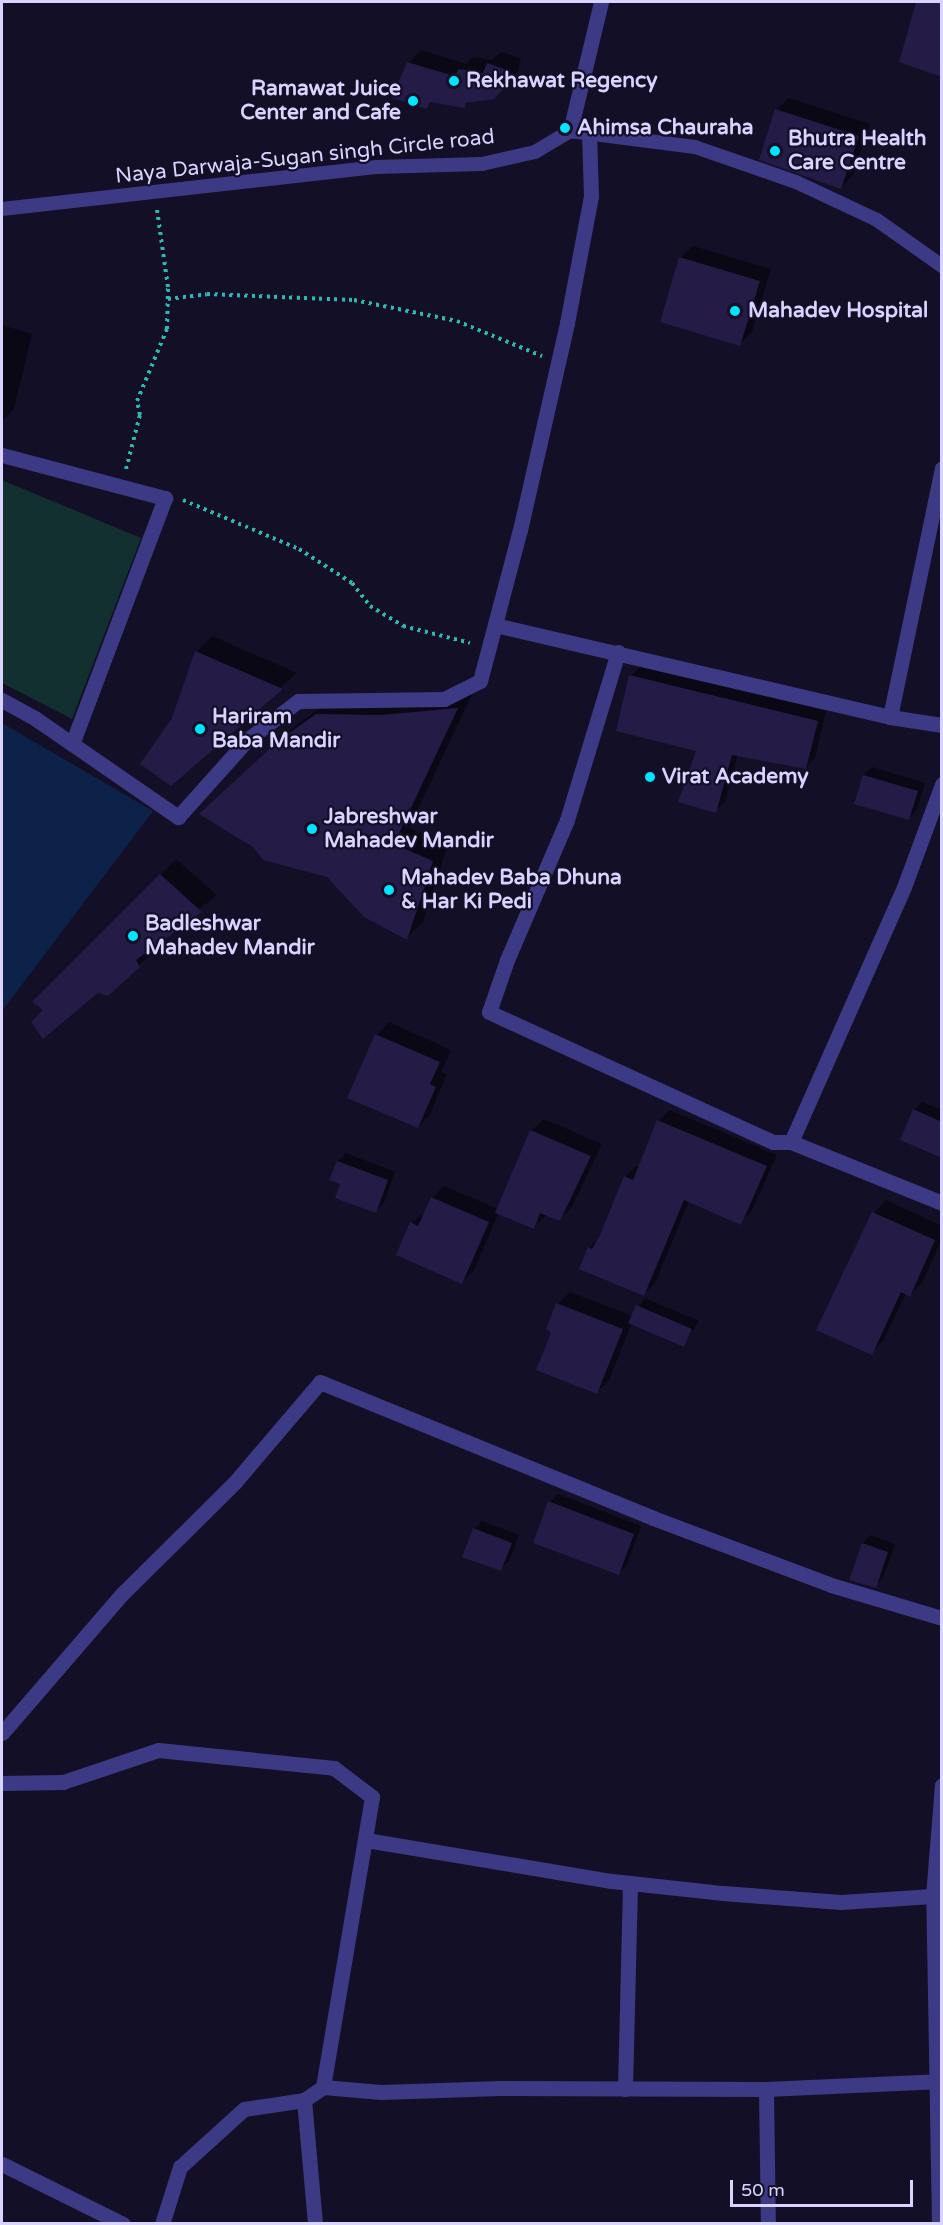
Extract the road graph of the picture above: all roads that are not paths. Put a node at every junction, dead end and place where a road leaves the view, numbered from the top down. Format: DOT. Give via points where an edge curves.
graph roads {
  1 [pos="601,2"];
  2 [pos="570,132"];
  3 [pos="589,134"];
  4 [pos="2,209"];
  5 [pos="942,266"];
  6 [pos="2,455"];
  7 [pos="942,468"];
  8 [pos="495,625"];
  9 [pos="618,652"];
  10 [pos="2,700"];
  11 [pos="890,717"];
  12 [pos="942,725"];
  13 [pos="72,744"];
  14 [pos="942,784"];
  15 [pos="791,1142"];
  16 [pos="942,1203"];
  17 [pos="942,1618"];
  18 [pos="2,1733"];
  19 [pos="2,1783"];
  20 [pos="942,1785"];
  21 [pos="366,1840"];
  22 [pos="630,1883"];
  23 [pos="933,1896"];
  24 [pos="939,2081"];
  25 [pos="324,2086"];
  26 [pos="625,2089"];
  27 [pos="766,2089"];
  28 [pos="303,2100"];
  29 [pos="2,2164"];
  30 [pos="123,2223"];
  31 [pos="162,2223"];
  32 [pos="315,2223"];
  33 [pos="768,2223"];
  34 [pos="939,2223"];
  1 -- 2 [label="street"];
  2 -- 3 [label="lane"];
  2 -- 4 [label="lane, Naya Darwaja-Sugan singh Circle road" via="535,152 482,164 375,167"];
  3 -- 5 [label="lane" via="695,147 796,182 877,220"];
  3 -- 8 [label="street" via="591,196 558,364"];
  6 -- 13 [label="street" via="165,498"];
  7 -- 11 [label="street"];
  8 -- 9 [label="street"];
  8 -- 13 [label="street" via="480,681 444,699 298,701 247,740 178,817"];
  9 -- 11 [label="street"];
  9 -- 15 [label="street" via="567,820 489,1012 772,1142"];
  10 -- 13 [label="street"];
  11 -- 12 [label="street"];
  14 -- 15 [label="street" via="904,887"];
  15 -- 16 [label="street"];
  17 -- 18 [label="street" via="831,1585 653,1518 320,1382 235,1482 122,1594"];
  19 -- 21 [label="street" via="63,1782 158,1750 333,1768 372,1797"];
  20 -- 23 [label="street"];
  21 -- 22 [label="street"];
  21 -- 25 [label="street"];
  22 -- 23 [label="street" via="841,1902"];
  22 -- 26 [label="street"];
  23 -- 24 [label="street"];
  24 -- 27 [label="street"];
  24 -- 34 [label="street"];
  25 -- 26 [label="street" via="381,2092"];
  25 -- 28 [label="street"];
  26 -- 27 [label="street"];
  27 -- 33 [label="street"];
  28 -- 31 [label="street" via="244,2109 180,2167"];
  28 -- 32 [label="street"];
  29 -- 30 [label="street"];
}
